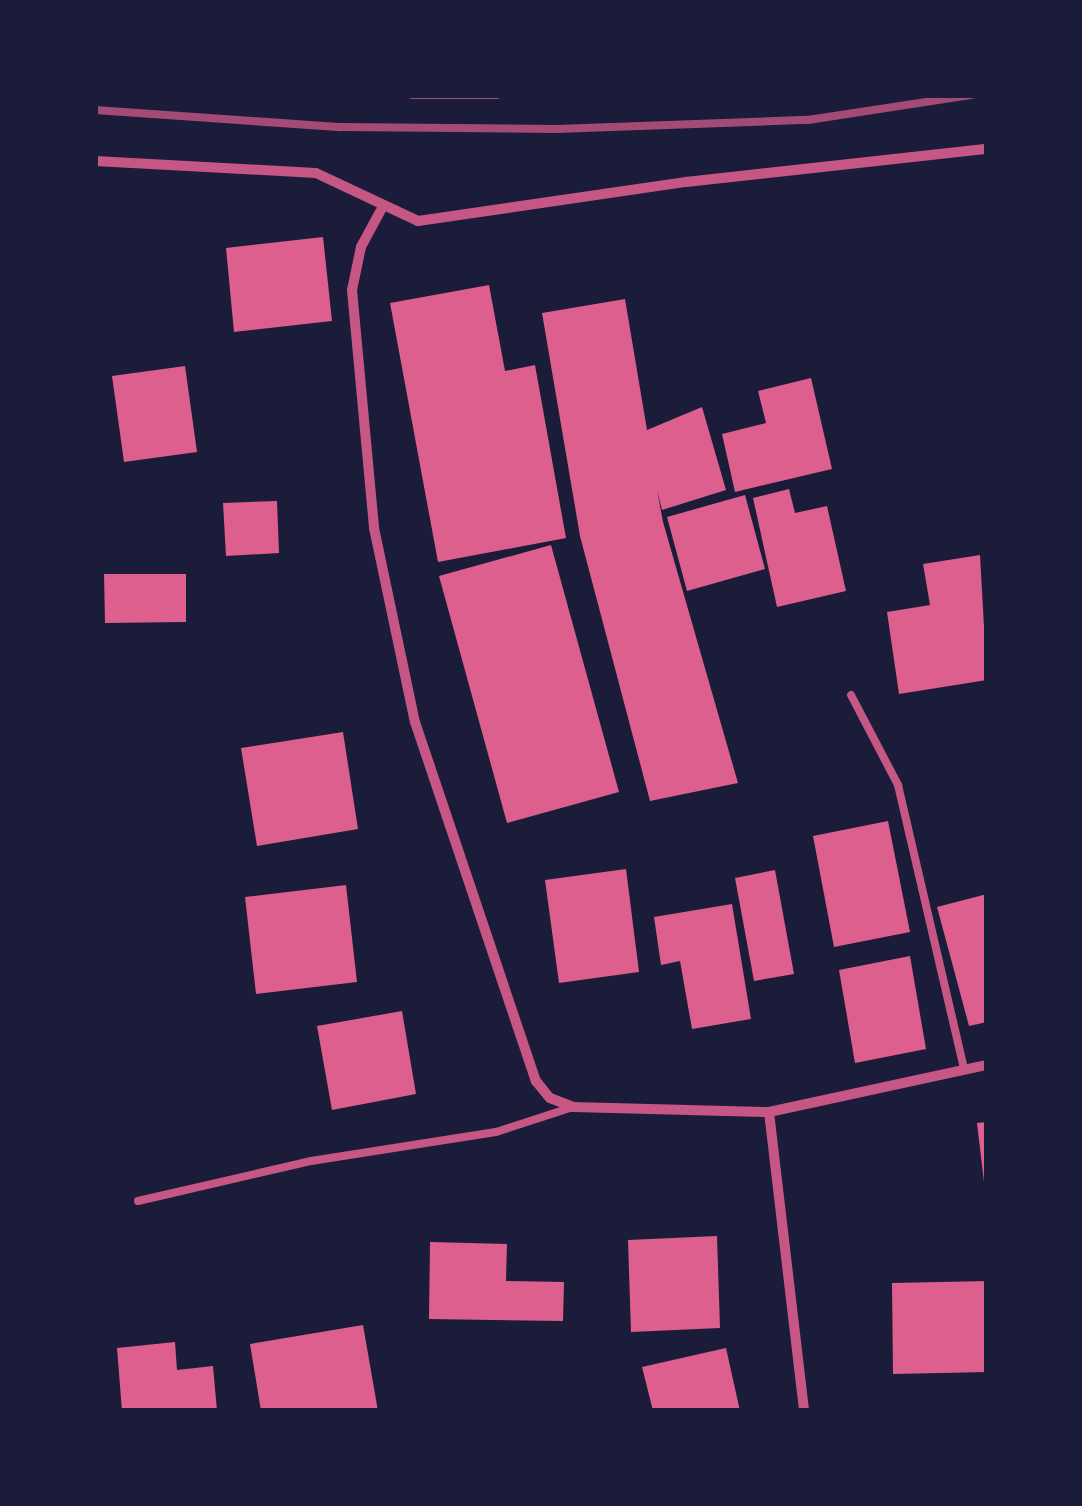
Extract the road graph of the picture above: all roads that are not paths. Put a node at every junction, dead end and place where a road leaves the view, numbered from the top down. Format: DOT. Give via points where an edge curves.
graph roads {
  1 [pos="987,149"];
  2 [pos="95,161"];
  3 [pos="382,208"];
  4 [pos="851,696"];
  5 [pos="987,1065"];
  6 [pos="964,1069"];
  7 [pos="573,1107"];
  8 [pos="769,1112"];
  9 [pos="138,1201"];
  10 [pos="804,1411"];
  1 -- 3 [label="street" via="686,182 429,221"];
  2 -- 3 [label="street" via="292,169 328,177"];
  3 -- 7 [label="street" via="361,247 353,306 374,528 407,683 536,1081 550,1098"];
  4 -- 6 [label="lane" via="898,785"];
  5 -- 6 [label="street"];
  6 -- 8 [label="street"];
  7 -- 8 [label="street"];
  7 -- 9 [label="lane" via="496,1132 310,1161"];
  8 -- 10 [label="street"];
}
